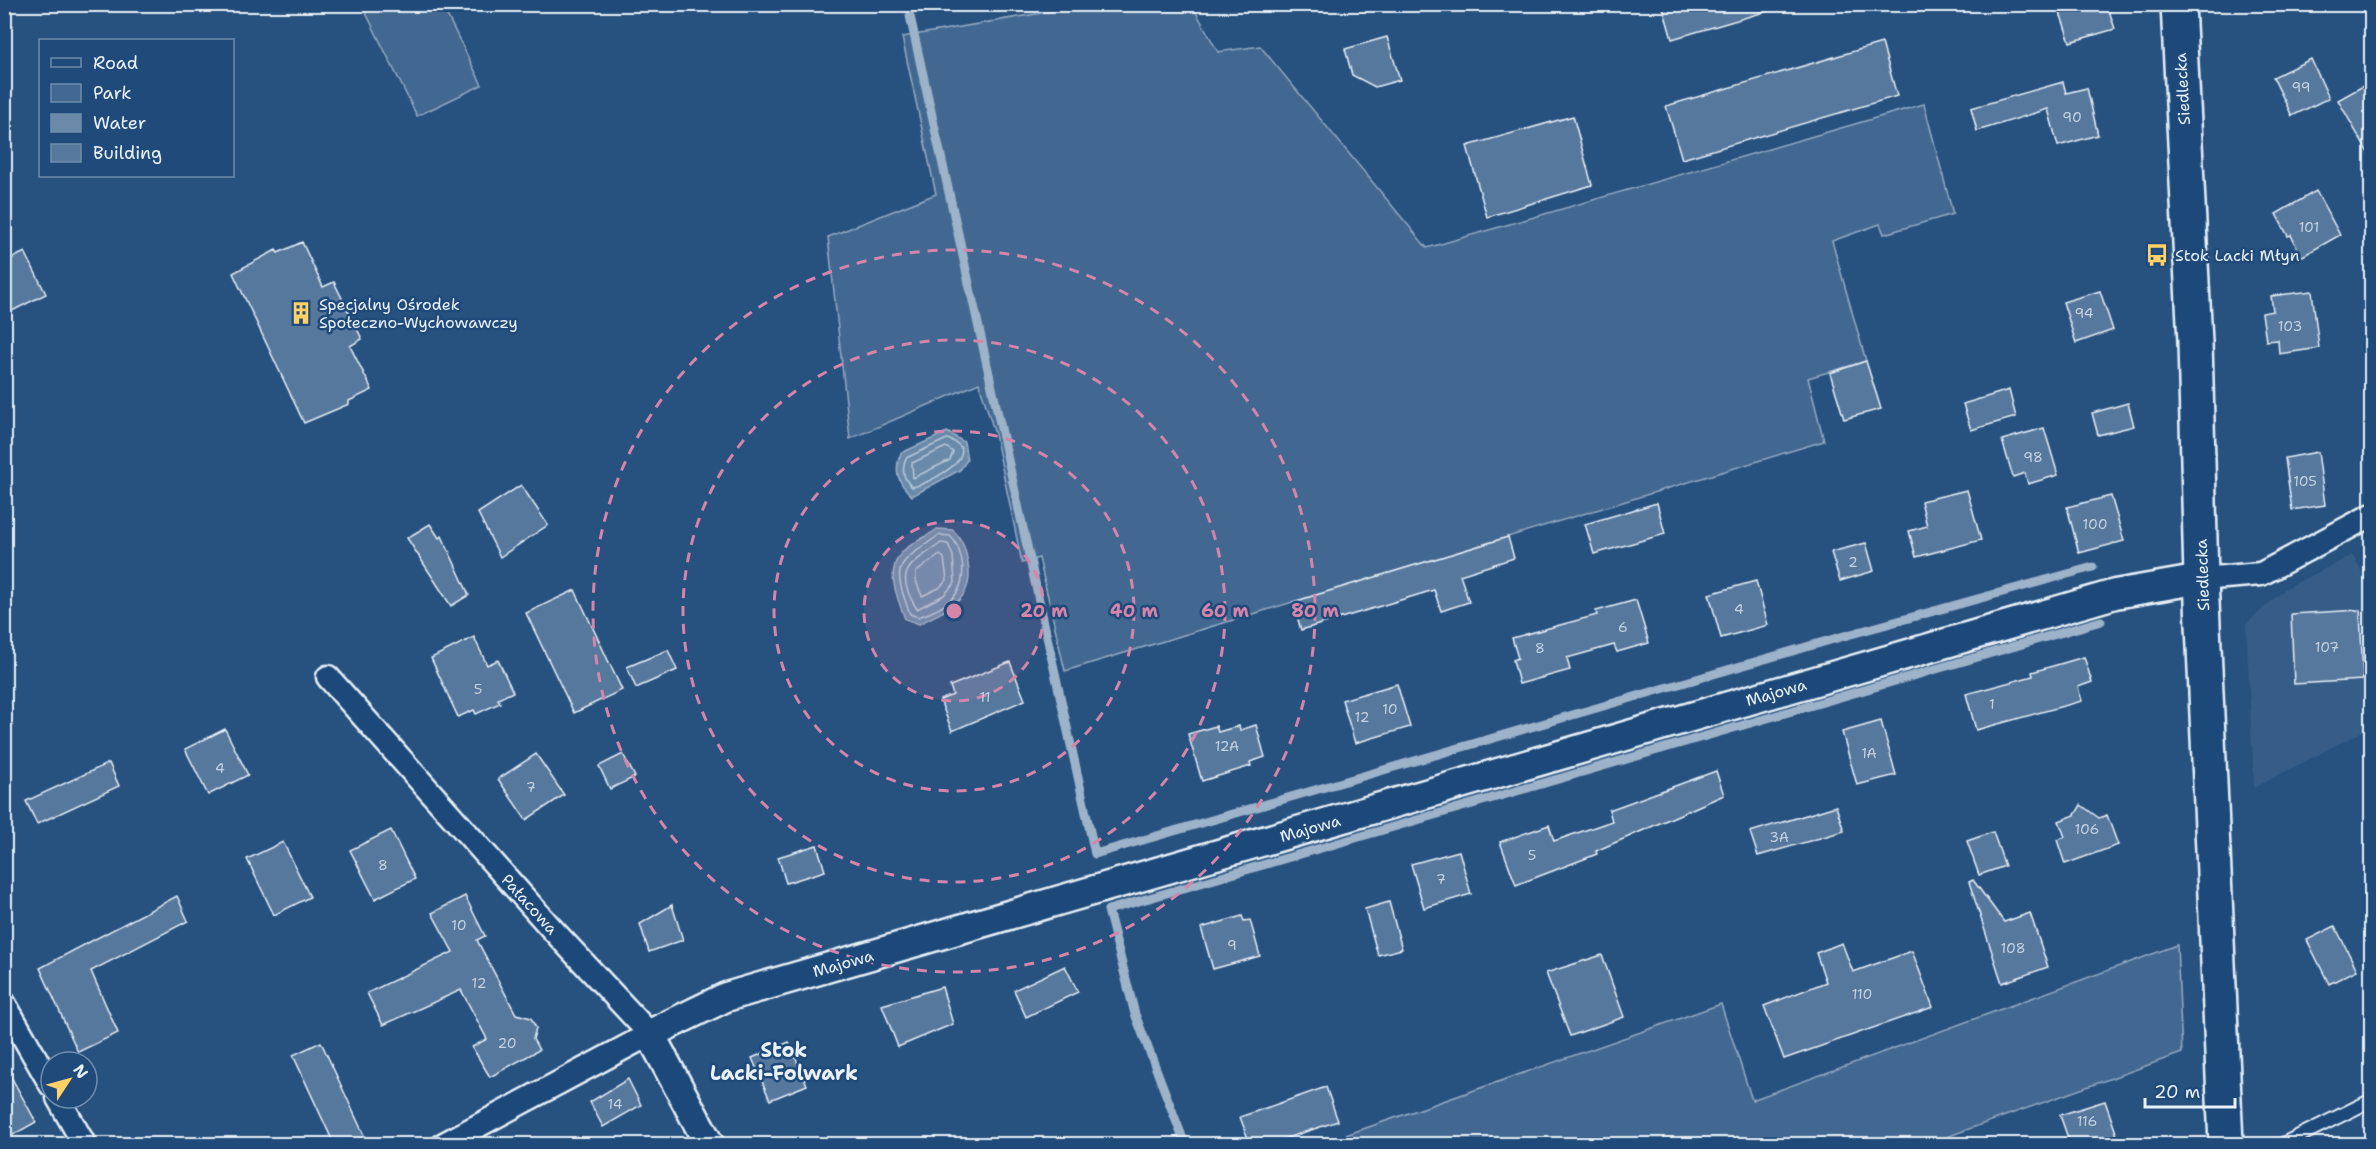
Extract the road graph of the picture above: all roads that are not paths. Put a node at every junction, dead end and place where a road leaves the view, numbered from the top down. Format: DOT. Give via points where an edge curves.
graph roads {
  1 [pos="2178,4"];
  2 [pos="2372,515"];
  3 [pos="2201,579"];
  4 [pos="328,677"];
  5 [pos="4,1004"];
  6 [pos="650,1034"];
  7 [pos="13,1035"];
  8 [pos="39,1069"];
  9 [pos="2372,1100"];
  10 [pos="65,1110"];
  11 [pos="84,1144"];
  12 [pos="444,1144"];
  13 [pos="709,1144"];
  14 [pos="2226,1144"];
  15 [pos="2283,1144"];
  1 -- 3 [label="main road, Siedlecka" via="2195,342"];
  2 -- 3 [label="street" via="2261,574"];
  3 -- 6 [label="street, Majowa" via="2115,594 726,997"];
  3 -- 14 [label="main road, Siedlecka"];
  4 -- 6 [label="street, Pałacowa"];
  5 -- 7 [label="street"];
  6 -- 12 [label="street, Majowa"];
  6 -- 13 [label="street, Pałacowa"];
  7 -- 8 [label="street"];
  9 -- 15 [label="lane"];
  10 -- 11 [label="street"];
}
